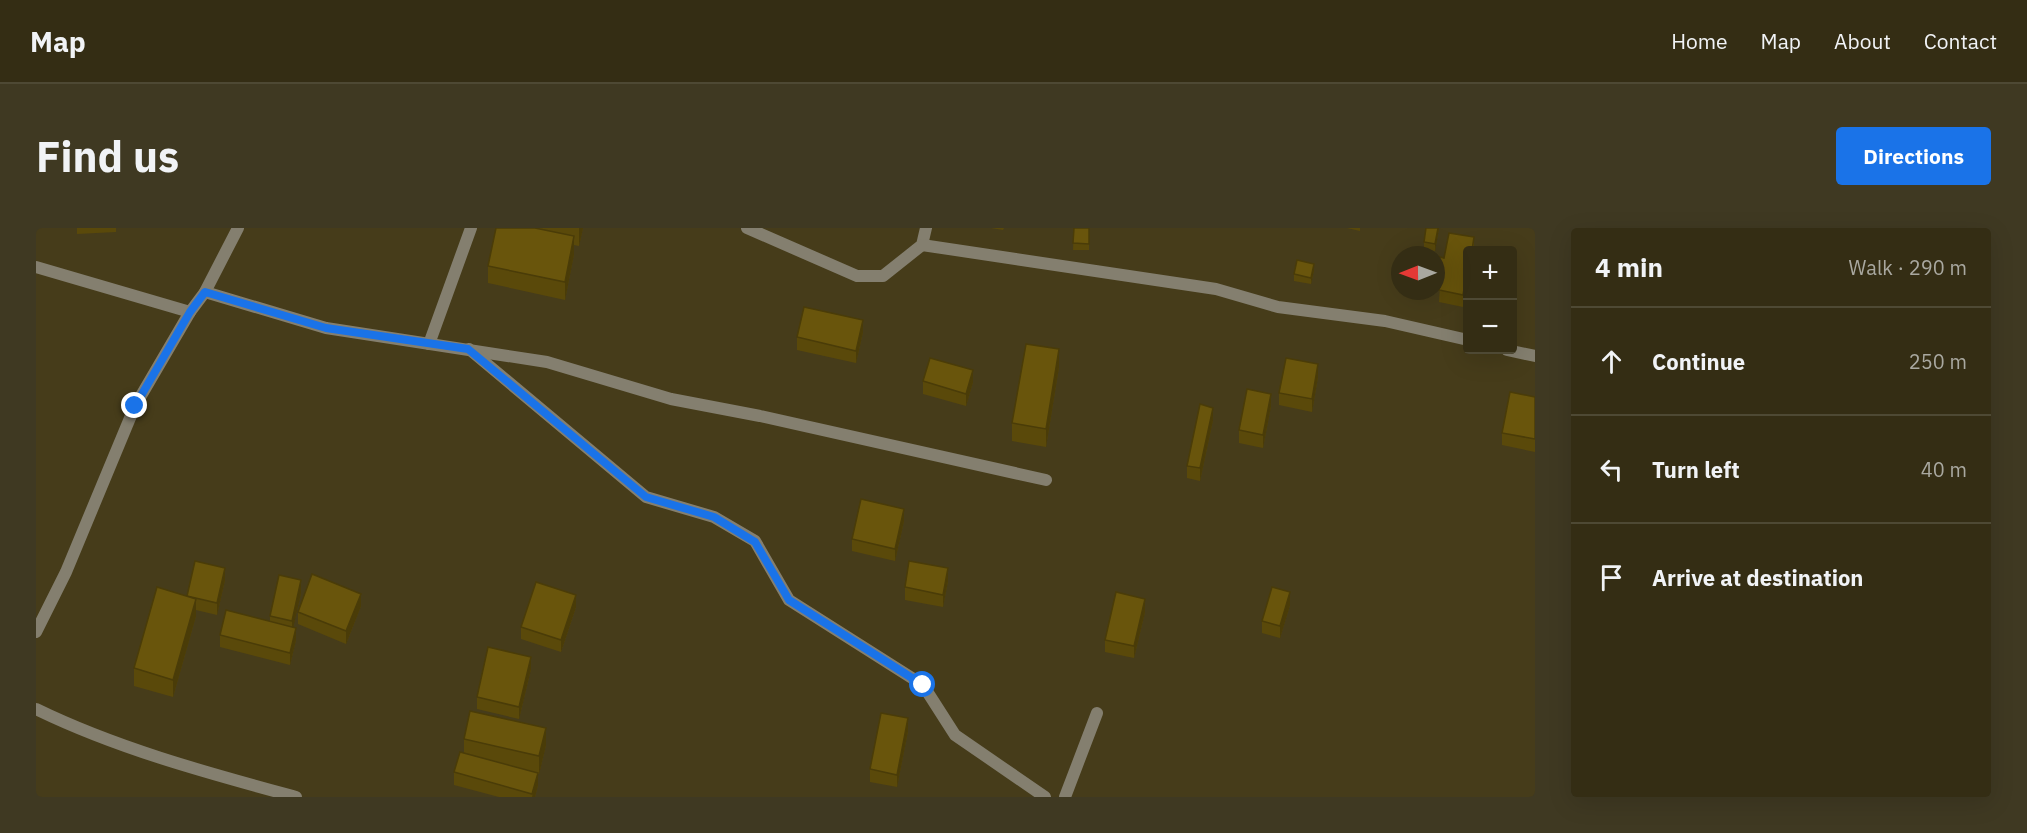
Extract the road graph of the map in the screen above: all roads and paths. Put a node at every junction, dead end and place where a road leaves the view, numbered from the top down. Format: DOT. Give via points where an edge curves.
graph roads {
  1 [pos="238,228"];
  2 [pos="471,228"];
  3 [pos="747,228"];
  4 [pos="926,228"];
  5 [pos="922,245"];
  6 [pos="36,267"];
  7 [pos="205,292"];
  8 [pos="190,312"];
  9 [pos="1463,339"];
  10 [pos="429,344"];
  11 [pos="468,349"];
  12 [pos="1517,352"];
  13 [pos="1535,356"];
  14 [pos="1046,480"];
  15 [pos="36,632"];
  16 [pos="36,709"];
  17 [pos="1096,713"];
  18 [pos="296,797"];
  19 [pos="1045,797"];
  20 [pos="1065,797"];
  1 -- 7 [label="street"];
  2 -- 10 [label="street"];
  3 -- 5 [label="street" via="857,276 882,276"];
  4 -- 5 [label="street"];
  5 -- 9 [label="street" via="1204,287 1278,307 1385,321"];
  6 -- 8 [label="street"];
  7 -- 8 [label="street"];
  7 -- 10 [label="street" via="326,328"];
  8 -- 15 [label="street" via="135,406 66,572"];
  10 -- 11 [label="street"];
  11 -- 14 [label="street" via="547,362 671,399"];
  11 -- 19 [label="street" via="646,497 714,517 755,542 789,600 923,685 955,735"];
  12 -- 13 [label="street"];
  16 -- 18 [label="street" via="72,727 194,769"];
  17 -- 20 [label="street"];
}
